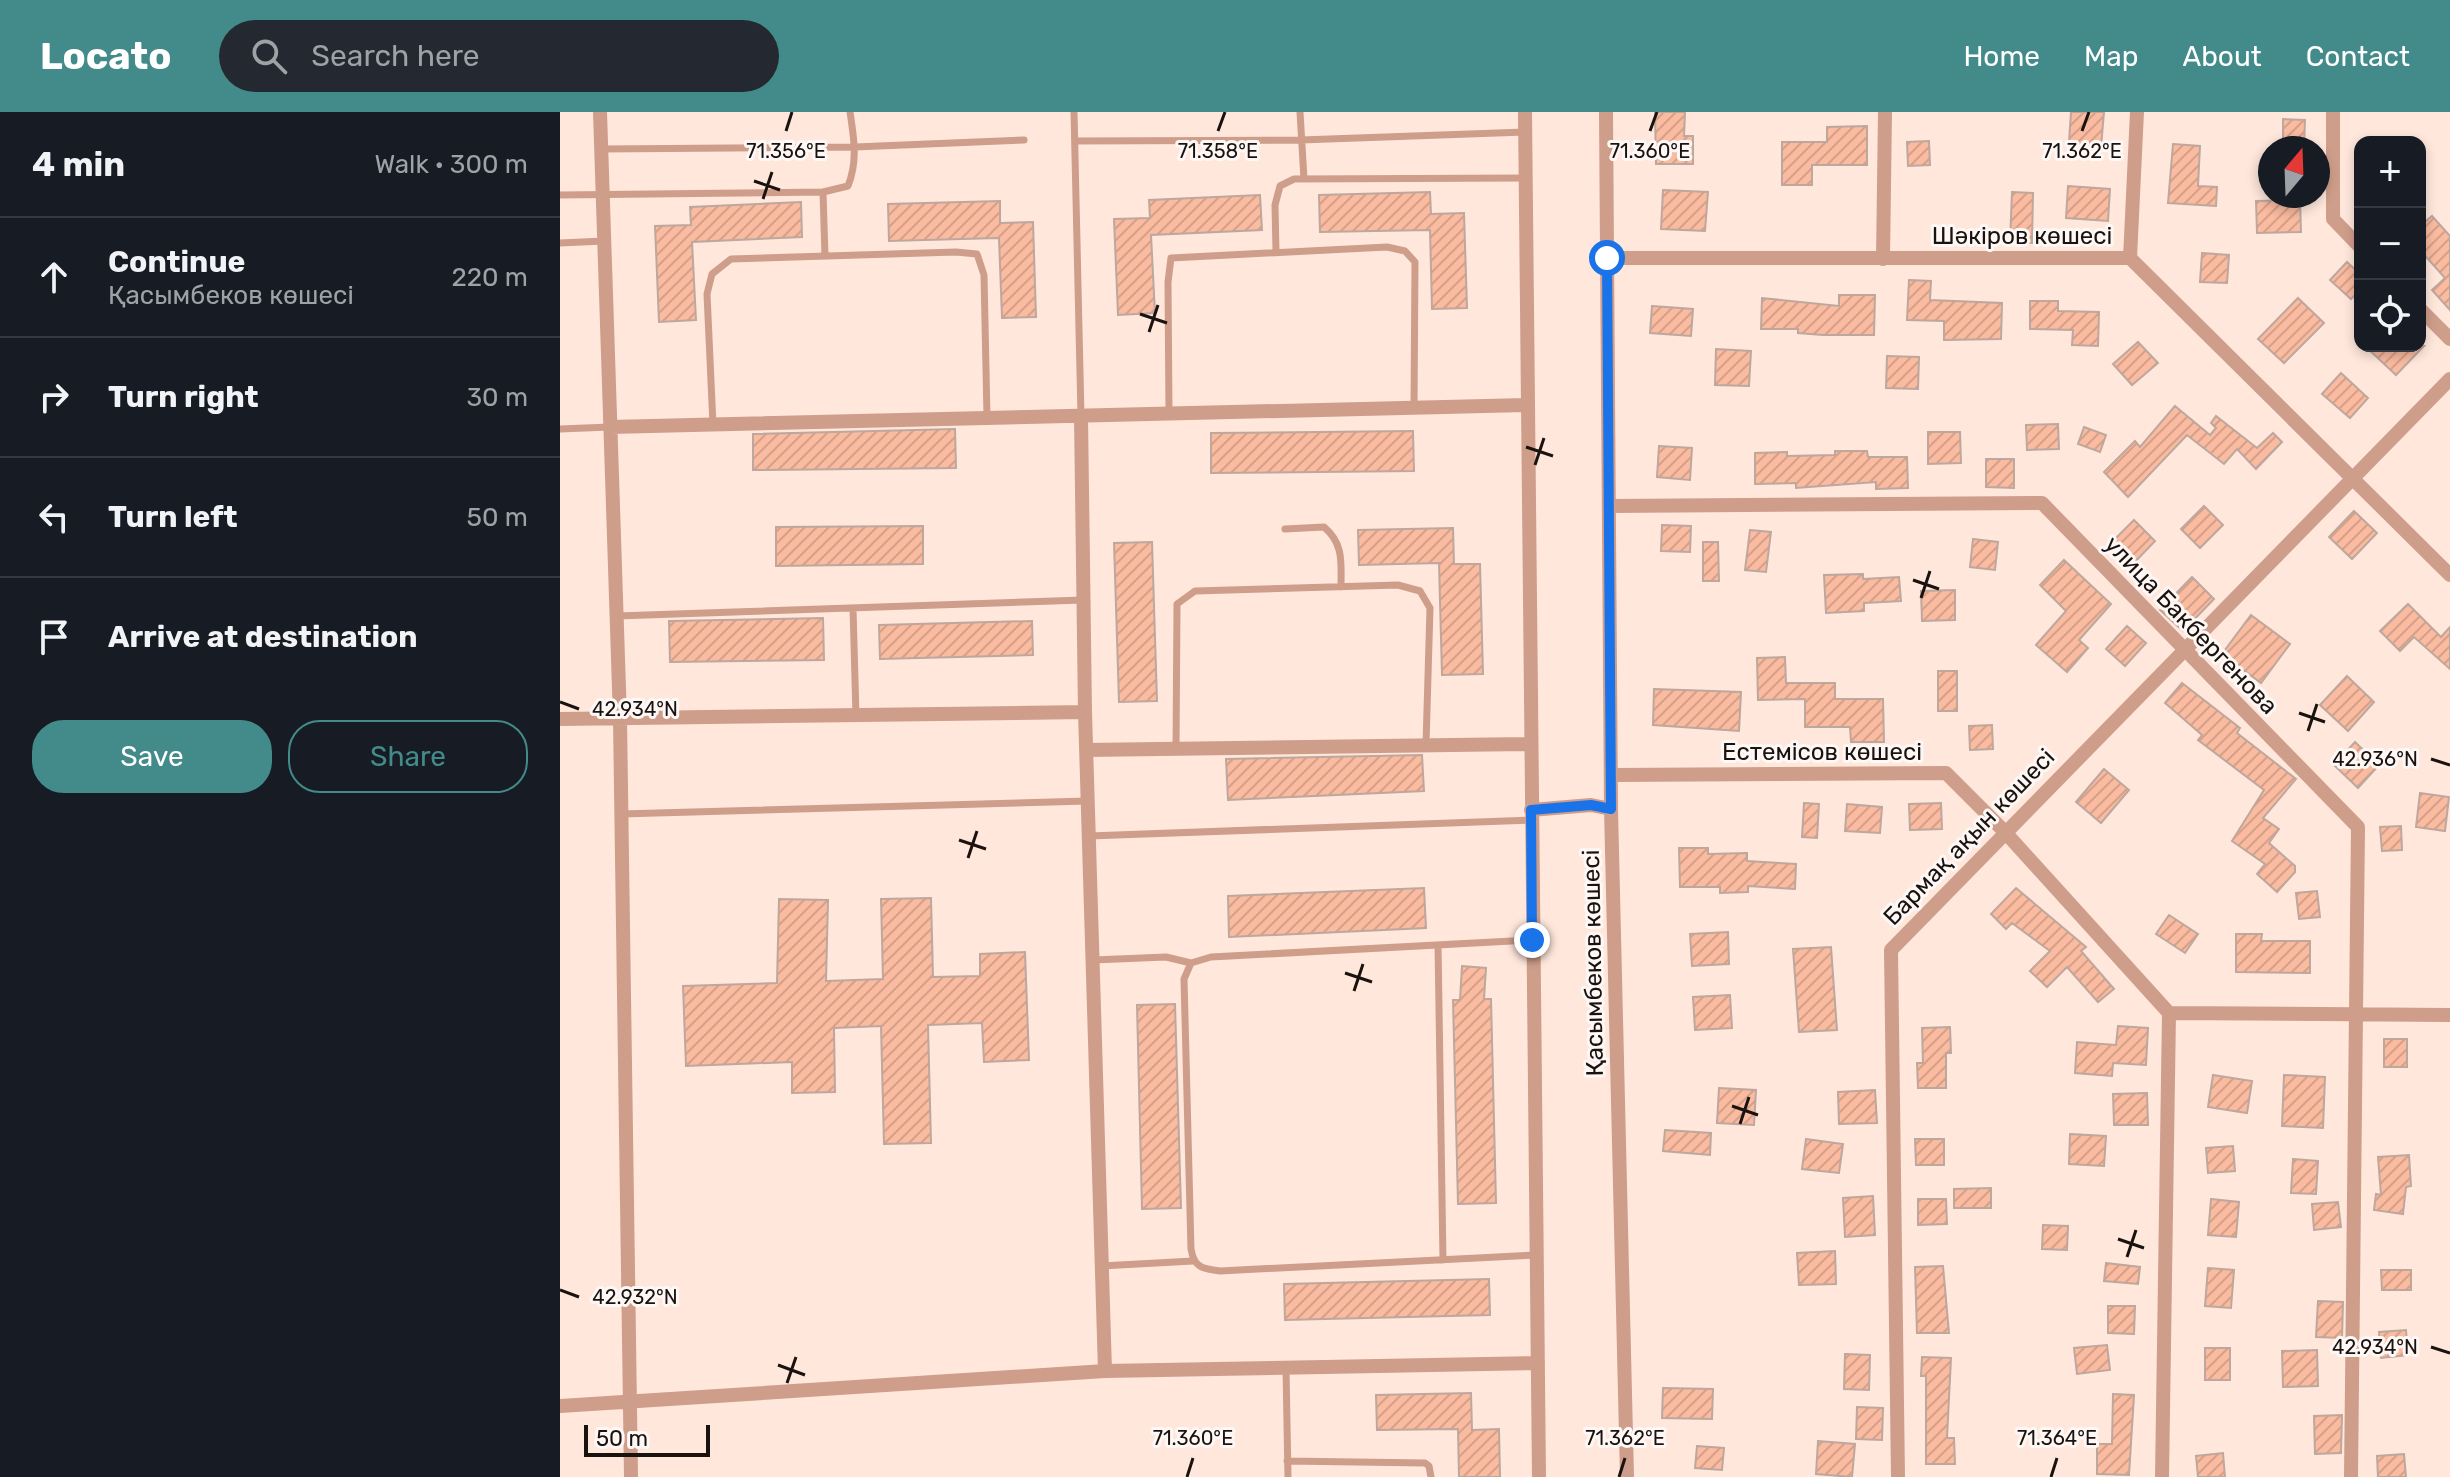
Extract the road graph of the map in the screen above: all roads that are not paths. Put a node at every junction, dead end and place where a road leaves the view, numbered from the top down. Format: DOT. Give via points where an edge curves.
graph roads {
  1 [pos="600,112"];
  2 [pos="850,112"];
  3 [pos="1074,112"];
  4 [pos="1300,112"];
  5 [pos="1525,112"];
  6 [pos="1606,112"];
  7 [pos="1885,112"];
  8 [pos="2137,112"];
  9 [pos="2333,112"];
  10 [pos="1525,132"];
  11 [pos="1024,140"];
  12 [pos="1301,140"];
  13 [pos="1075,141"];
  14 [pos="855,147"];
  15 [pos="601,149"];
  16 [pos="1526,178"];
  17 [pos="1304,179"];
  18 [pos="823,192"];
  19 [pos="603,193"];
  20 [pos="560,195"];
  21 [pos="604,241"];
  22 [pos="2354,241"];
  23 [pos="560,243"];
  24 [pos="1276,252"];
  25 [pos="825,256"];
  26 [pos="1607,258"];
  27 [pos="2130,258"];
  28 [pos="1883,259"];
  29 [pos="2426,315"];
  30 [pos="2450,339"];
  31 [pos="2450,379"];
  32 [pos="1527,405"];
  33 [pos="1414,408"];
  34 [pos="1169,414"];
  35 [pos="1081,416"];
  36 [pos="987,418"];
  37 [pos="713,425"];
  38 [pos="610,427"];
  39 [pos="560,429"];
  40 [pos="2352,478"];
  41 [pos="1611,506"];
  42 [pos="1285,529"];
  43 [pos="2450,575"];
  44 [pos="1341,587"];
  45 [pos="1083,600"];
  46 [pos="853,608"];
  47 [pos="617,616"];
  48 [pos="2184,649"];
  49 [pos="1085,712"];
  50 [pos="856,716"];
  51 [pos="560,719"];
  52 [pos="620,719"];
  53 [pos="1530,744"];
  54 [pos="1426,746"];
  55 [pos="1176,749"];
  56 [pos="1086,750"];
  57 [pos="1611,775"];
  58 [pos="1088,801"];
  59 [pos="1611,809"];
  60 [pos="621,814"];
  61 [pos="1531,815"];
  62 [pos="2004,831"];
  63 [pos="1089,836"];
  64 [pos="1532,940"];
  65 [pos="1438,945"];
  66 [pos="1093,960"];
  67 [pos="1191,963"];
  68 [pos="2169,1013"];
  69 [pos="2450,1015"];
  70 [pos="2356,1017"];
  71 [pos="1536,1255"];
  72 [pos="1443,1260"];
  73 [pos="1193,1261"];
  74 [pos="1101,1266"];
  75 [pos="1538,1363"];
  76 [pos="1286,1369"];
  77 [pos="1105,1371"];
  78 [pos="630,1403"];
  79 [pos="560,1406"];
  80 [pos="1287,1461"];
  81 [pos="631,1477"];
  82 [pos="1288,1477"];
  83 [pos="1431,1477"];
  84 [pos="1539,1477"];
  85 [pos="1627,1477"];
  86 [pos="1898,1477"];
  87 [pos="2162,1477"];
  88 [pos="2351,1477"];
  1 -- 15 [label="street"];
  2 -- 14 [label="lane"];
  3 -- 13 [label="lane"];
  4 -- 12 [label="lane"];
  5 -- 10 [label="street"];
  6 -- 26 [label="street, Қасымбеков көшесі"];
  7 -- 28 [label="street"];
  8 -- 27 [label="street"];
  9 -- 22 [label="street" via="2333,219"];
  10 -- 12 [label="lane"];
  10 -- 16 [label="street"];
  11 -- 14 [label="lane"];
  12 -- 13 [label="lane"];
  12 -- 17 [label="lane"];
  13 -- 35 [label="lane"];
  14 -- 15 [label="lane"];
  14 -- 18 [label="lane" via="848,186"];
  15 -- 19 [label="street"];
  16 -- 17 [label="lane"];
  16 -- 32 [label="street"];
  17 -- 24 [label="lane" via="1280,186"];
  18 -- 19 [label="lane"];
  18 -- 25 [label="lane"];
  19 -- 20 [label="lane"];
  19 -- 21 [label="street"];
  21 -- 23 [label="lane"];
  21 -- 38 [label="street"];
  24 -- 33 [label="lane" via="1387,247 1405,251 1415,262"];
  24 -- 34 [label="lane" via="1171,258"];
  25 -- 36 [label="lane" via="977,254 984,275"];
  25 -- 37 [label="lane" via="731,259 712,274 707,294"];
  26 -- 28 [label="street, Шәкіров көшесі"];
  26 -- 41 [label="street, Қасымбеков көшесі"];
  27 -- 28 [label="street, Шәкіров көшесі"];
  27 -- 40 [label="street, Шәкіров көшесі"];
  29 -- 30 [label="street"];
  31 -- 40 [label="street, Бармақ ақын көшесі"];
  32 -- 33 [label="street"];
  32 -- 53 [label="street"];
  33 -- 34 [label="street"];
  34 -- 35 [label="street"];
  35 -- 36 [label="street"];
  35 -- 45 [label="street"];
  36 -- 37 [label="street"];
  37 -- 38 [label="street"];
  38 -- 39 [label="lane"];
  38 -- 47 [label="street"];
  40 -- 43 [label="street, Шәкіров көшесі"];
  40 -- 48 [label="street, Бармақ ақын көшесі"];
  41 -- 48 [label="street, улица Бакбергенова" via="2042,503"];
  41 -- 57 [label="street, Қасымбеков көшесі"];
  42 -- 44 [label="lane" via="1324,527 1335,536 1340,544"];
  44 -- 54 [label="lane" via="1398,585 1420,591 1430,608"];
  44 -- 55 [label="lane" via="1195,591 1177,604"];
  45 -- 46 [label="lane"];
  45 -- 49 [label="street"];
  46 -- 47 [label="lane"];
  46 -- 50 [label="lane"];
  47 -- 52 [label="street"];
  48 -- 62 [label="street, Бармақ ақын көшесі"];
  48 -- 70 [label="street, улица Бакбергенова" via="2358,827"];
  49 -- 50 [label="street"];
  49 -- 56 [label="street"];
  50 -- 52 [label="street"];
  51 -- 52 [label="street"];
  52 -- 60 [label="street"];
  53 -- 54 [label="street"];
  53 -- 61 [label="street"];
  54 -- 55 [label="street"];
  55 -- 56 [label="street"];
  56 -- 58 [label="street"];
  57 -- 59 [label="street, Қасымбеков көшесі"];
  57 -- 62 [label="street, Естемісов көшесі" via="1946,773"];
  58 -- 60 [label="lane"];
  58 -- 63 [label="street"];
  59 -- 61 [label="street" via="1591,805"];
  59 -- 85 [label="street, Қасымбеков көшесі"];
  60 -- 78 [label="street"];
  61 -- 63 [label="lane"];
  61 -- 64 [label="street"];
  62 -- 68 [label="street, Естемісов көшесі"];
  62 -- 86 [label="street, Бармақ ақын көшесі" via="1891,950"];
  63 -- 66 [label="street"];
  64 -- 65 [label="lane"];
  64 -- 71 [label="street"];
  65 -- 67 [label="lane" via="1211,957"];
  65 -- 72 [label="lane"];
  66 -- 67 [label="lane" via="1166,957"];
  66 -- 74 [label="street"];
  67 -- 73 [label="lane" via="1184,979"];
  68 -- 70 [label="street"];
  68 -- 87 [label="street"];
  69 -- 70 [label="street"];
  70 -- 88 [label="street, улица Бакбергенова"];
  71 -- 72 [label="lane"];
  71 -- 75 [label="street"];
  72 -- 73 [label="lane" via="1220,1271 1200,1268"];
  73 -- 74 [label="lane"];
  74 -- 77 [label="street"];
  75 -- 76 [label="street"];
  75 -- 84 [label="street"];
  76 -- 77 [label="street"];
  76 -- 80 [label="lane"];
  77 -- 78 [label="street"];
  78 -- 79 [label="street"];
  78 -- 81 [label="street"];
  80 -- 82 [label="lane"];
  80 -- 83 [label="lane" via="1425,1463"];
}
